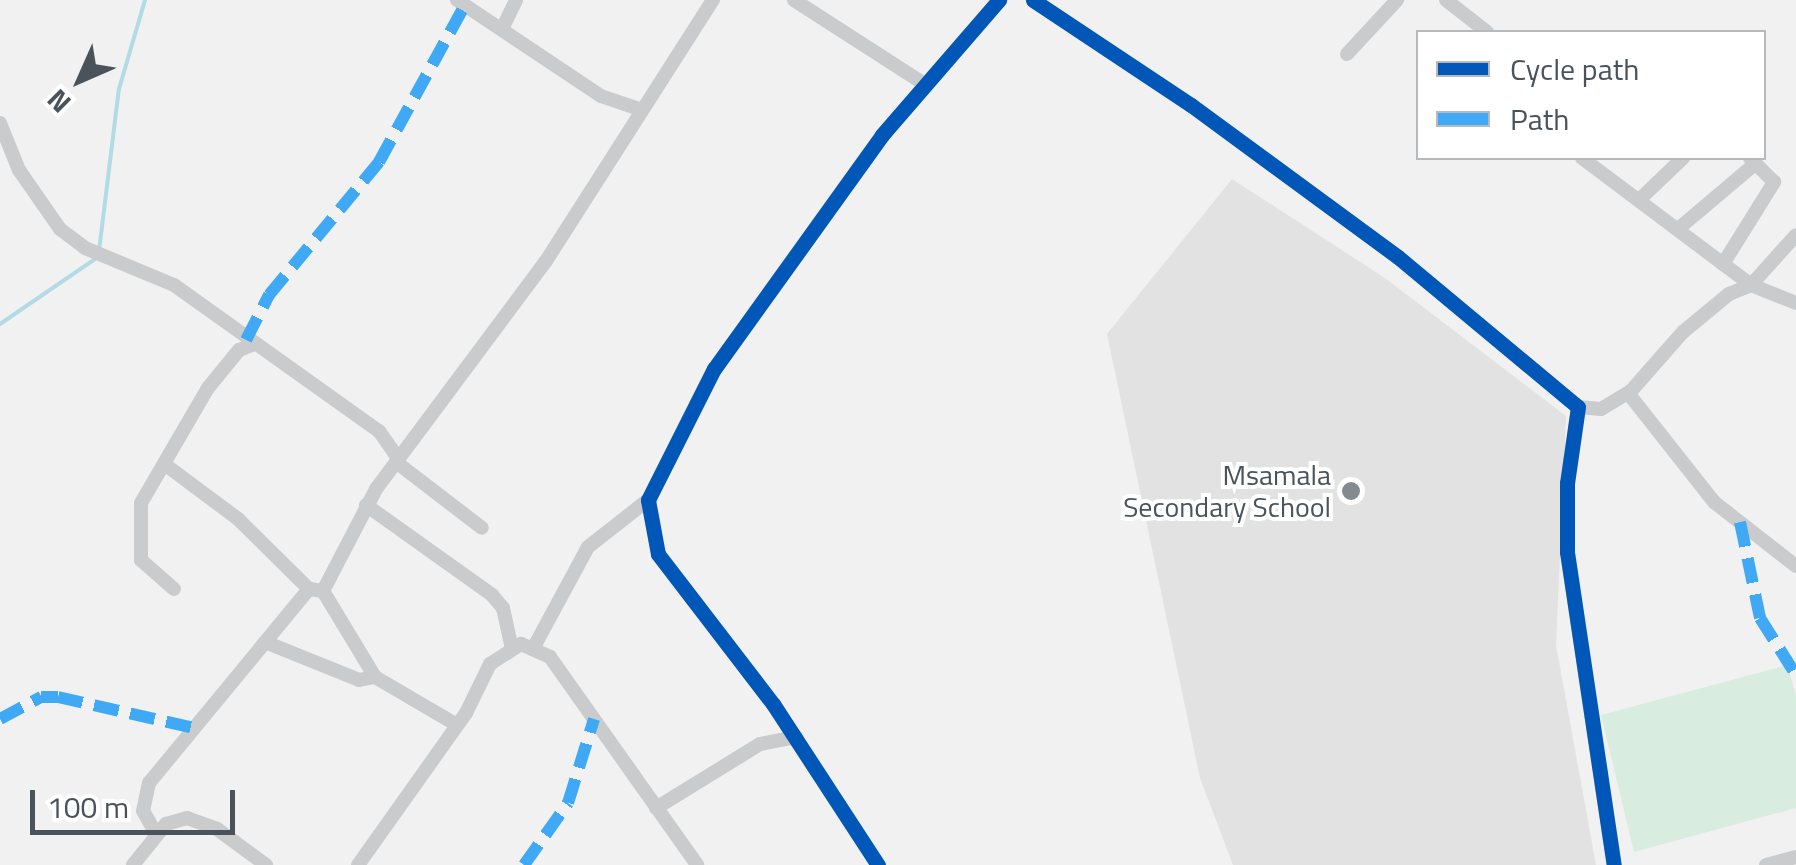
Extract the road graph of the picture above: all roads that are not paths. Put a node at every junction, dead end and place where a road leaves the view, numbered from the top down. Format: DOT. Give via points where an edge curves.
graph roads {
  1 [pos="457,0"];
  2 [pos="516,0"];
  3 [pos="712,0"];
  4 [pos="794,0"];
  5 [pos="999,0"];
  6 [pos="1034,0"];
  7 [pos="1397,0"];
  8 [pos="1446,0"];
  9 [pos="502,29"];
  10 [pos="1484,30"];
  11 [pos="1347,54"];
  12 [pos="923,82"];
  13 [pos="639,109"];
  14 [pos="0,123"];
  15 [pos="1586,160"];
  16 [pos="1681,160"];
  17 [pos="1753,160"];
  18 [pos="1639,200"];
  19 [pos="1678,229"];
  20 [pos="1796,235"];
  21 [pos="1723,264"];
  22 [pos="1751,285"];
  23 [pos="1796,304"];
  24 [pos="252,345"];
  25 [pos="1628,393"];
  26 [pos="1578,407"];
  27 [pos="397,460"];
  28 [pos="167,466"];
  29 [pos="648,500"];
  30 [pos="366,506"];
  31 [pos="482,528"];
  32 [pos="1796,566"];
  33 [pos="174,589"];
  34 [pos="316,590"];
  35 [pos="265,642"];
  36 [pos="536,645"];
  37 [pos="512,648"];
  38 [pos="375,677"];
  39 [pos="457,726"];
  40 [pos="796,736"];
  41 [pos="656,808"];
  42 [pos="156,834"];
  43 [pos="1796,857"];
  44 [pos="133,865"];
  45 [pos="266,865"];
  46 [pos="358,865"];
  47 [pos="697,865"];
  48 [pos="878,865"];
  49 [pos="1614,865"];
  50 [pos="1766,865"];
  1 -- 9 [label="street"];
  2 -- 9 [label="street"];
  3 -- 13 [label="street"];
  4 -- 12 [label="street"];
  5 -- 12 [label="street"];
  6 -- 26 [label="street" via="1398,258"];
  7 -- 11 [label="street"];
  8 -- 10 [label="street"];
  9 -- 13 [label="street" via="601,96"];
  12 -- 29 [label="street" via="714,369"];
  13 -- 27 [label="street" via="546,261"];
  14 -- 24 [label="street" via="41,208 85,248 174,285"];
  15 -- 18 [label="street"];
  16 -- 18 [label="street"];
  17 -- 19 [label="street"];
  17 -- 21 [label="street" via="1774,182"];
  18 -- 19 [label="street"];
  19 -- 21 [label="street"];
  20 -- 22 [label="street"];
  21 -- 22 [label="street"];
  22 -- 23 [label="street"];
  22 -- 25 [label="street" via="1706,309"];
  24 -- 27 [label="street" via="379,431"];
  24 -- 28 [label="street" via="239,350 208,388"];
  25 -- 26 [label="street" via="1602,409"];
  25 -- 32 [label="street" via="1714,502"];
  26 -- 49 [label="street" via="1567,483 1568,552"];
  27 -- 30 [label="street"];
  27 -- 31 [label="street"];
  28 -- 33 [label="street" via="146,493 138,521 145,567"];
  28 -- 34 [label="street"];
  29 -- 36 [label="street" via="588,547"];
  29 -- 40 [label="street" via="658,554"];
  30 -- 34 [label="street"];
  30 -- 37 [label="street" via="492,595 510,626"];
  34 -- 35 [label="street"];
  34 -- 38 [label="street"];
  35 -- 38 [label="street" via="359,680"];
  35 -- 42 [label="street" via="149,783 143,811"];
  36 -- 37 [label="street"];
  36 -- 41 [label="street"];
  37 -- 39 [label="street" via="490,664"];
  38 -- 39 [label="street"];
  39 -- 46 [label="street"];
  40 -- 41 [label="street" via="760,744"];
  40 -- 48 [label="street"];
  41 -- 47 [label="street"];
  42 -- 44 [label="street"];
  42 -- 45 [label="street" via="176,820 202,822"];
  43 -- 50 [label="street"];
}
